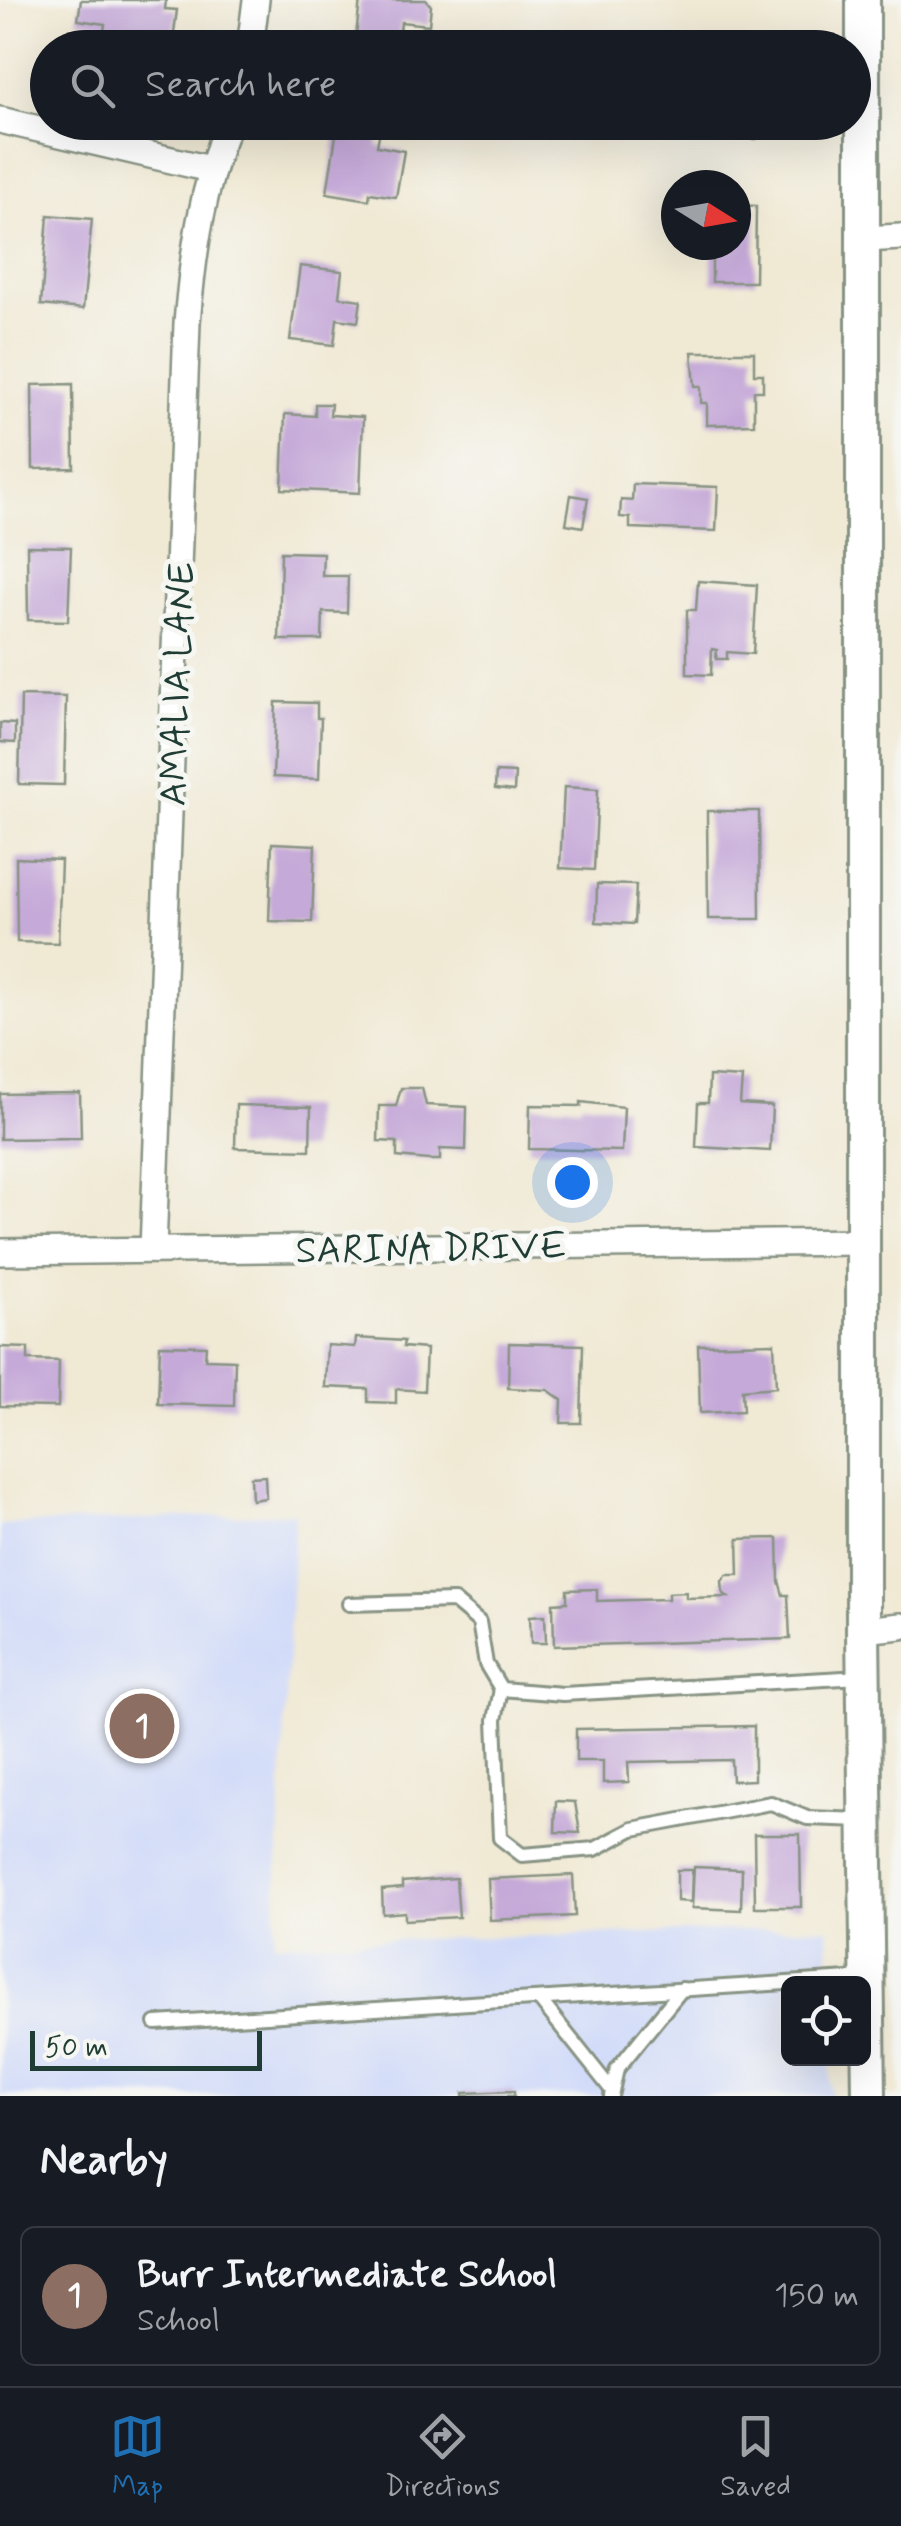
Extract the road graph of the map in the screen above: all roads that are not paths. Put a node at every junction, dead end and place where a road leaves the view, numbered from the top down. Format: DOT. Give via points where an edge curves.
graph roads {
  1 [pos="256,0"];
  2 [pos="863,0"];
  3 [pos="252,30"];
  4 [pos="863,30"];
  5 [pos="0,120"];
  6 [pos="30,127"];
  7 [pos="86,140"];
  8 [pos="222,140"];
  9 [pos="864,140"];
  10 [pos="210,169"];
  11 [pos="901,237"];
  12 [pos="865,239"];
  13 [pos="862,1242"];
  14 [pos="152,1250"];
  15 [pos="0,1252"];
  16 [pos="349,1604"];
  17 [pos="901,1626"];
  18 [pos="862,1630"];
  19 [pos="864,1677"];
  20 [pos="501,1689"];
  21 [pos="866,1820"];
  22 [pos="868,1976"];
  23 [pos="781,1984"];
  24 [pos="682,1990"];
  25 [pos="540,2000"];
  26 [pos="156,2023"];
  27 [pos="869,2066"];
  28 [pos="611,2092"];
  29 [pos="870,2096"];
  1 -- 3 [label="street"];
  2 -- 4 [label="street"];
  5 -- 6 [label="street"];
  7 -- 10 [label="street"];
  8 -- 10 [label="street, AMALIA LANE"];
  9 -- 12 [label="street"];
  10 -- 14 [label="street, AMALIA LANE" via="187,323"];
  11 -- 12 [label="street"];
  12 -- 13 [label="street"];
  13 -- 14 [label="street, SARINA DRIVE"];
  13 -- 18 [label="street"];
  14 -- 15 [label="street, SARINA DRIVE"];
  16 -- 20 [label="lane" via="454,1600 479,1622 486,1664"];
  17 -- 18 [label="street"];
  18 -- 19 [label="street"];
  19 -- 20 [label="lane" via="563,1694"];
  19 -- 21 [label="street"];
  20 -- 21 [label="lane" via="495,1720 500,1838 522,1855 595,1849 633,1829 770,1803 806,1818"];
  21 -- 22 [label="street"];
  23 -- 24 [label="lane"];
  24 -- 25 [label="lane"];
  24 -- 28 [label="lane" via="617,2069"];
  25 -- 26 [label="lane"];
  25 -- 28 [label="lane"];
  27 -- 29 [label="street"];
}
